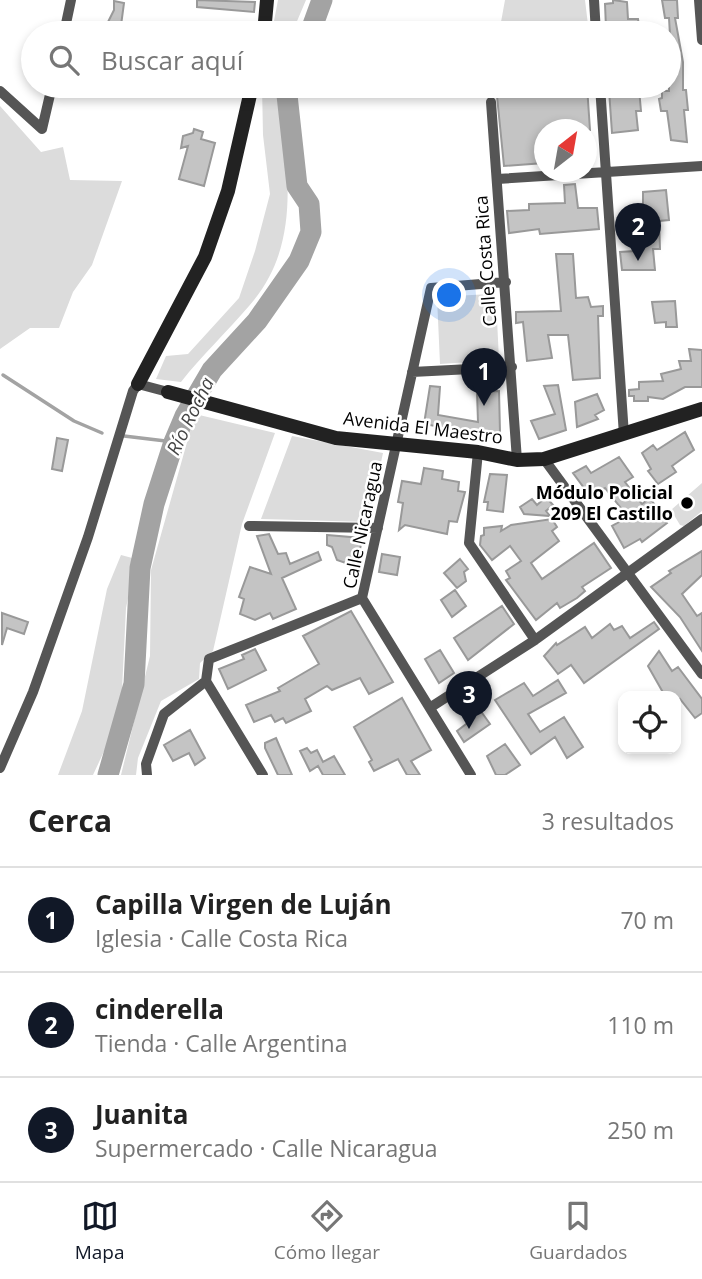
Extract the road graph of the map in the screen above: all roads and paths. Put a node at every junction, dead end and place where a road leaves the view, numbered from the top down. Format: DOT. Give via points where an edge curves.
graph roads {
  1 [pos="71,0"];
  2 [pos="267,0"];
  3 [pos="594,0"];
  4 [pos="699,0"];
  5 [pos="67,21"];
  6 [pos="265,21"];
  7 [pos="595,21"];
  8 [pos="702,40"];
  9 [pos="0,91"];
  10 [pos="49,98"];
  11 [pos="249,98"];
  12 [pos="601,98"];
  13 [pos="491,102"];
  14 [pos="702,166"];
  15 [pos="605,172"];
  16 [pos="498,179"];
  17 [pos="506,282"];
  18 [pos="512,367"];
  19 [pos="412,372"];
  20 [pos="138,384"];
  21 [pos="168,392"];
  22 [pos="702,409"];
  23 [pos="624,435"];
  24 [pos="399,443"];
  25 [pos="478,452"];
  26 [pos="544,459"];
  27 [pos="517,460"];
  28 [pos="702,519"];
  29 [pos="249,526"];
  30 [pos="378,528"];
  31 [pos="628,573"];
  32 [pos="362,598"];
  33 [pos="535,640"];
  34 [pos="702,674"];
  35 [pos="206,681"];
  36 [pos="431,707"];
  37 [pos="0,768"];
  38 [pos="147,775"];
  39 [pos="263,775"];
  40 [pos="471,775"];
  1 -- 5 [label="street"];
  2 -- 6 [label="street"];
  3 -- 7 [label="street"];
  4 -- 8 [label="street"];
  9 -- 10 [label="street" via="42,129"];
  11 -- 20 [label="street" via="228,191 205,257"];
  12 -- 15 [label="street"];
  13 -- 16 [label="street, Calle Costa Rica"];
  14 -- 15 [label="street"];
  15 -- 16 [label="street"];
  15 -- 23 [label="street"];
  16 -- 17 [label="street, Calle Costa Rica"];
  17 -- 18 [label="street, Calle Costa Rica"];
  17 -- 19 [label="street, Calle Nicaragua" via="431,288"];
  18 -- 19 [label="street"];
  18 -- 27 [label="street, Calle Costa Rica"];
  19 -- 24 [label="street, Calle Nicaragua"];
  20 -- 21 [label="street, Avenida El Maestro"];
  20 -- 37 [label="street" via="33,692"];
  21 -- 24 [label="street, Avenida El Maestro" via="336,438"];
  22 -- 23 [label="street, Avenida El Maestro"];
  23 -- 26 [label="street, Avenida El Maestro"];
  24 -- 25 [label="street, Avenida El Maestro"];
  24 -- 30 [label="street, Calle Nicaragua"];
  25 -- 27 [label="street, Avenida El Maestro"];
  25 -- 33 [label="street" via="469,543"];
  26 -- 27 [label="street, Avenida El Maestro"];
  26 -- 31 [label="street"];
  28 -- 31 [label="street"];
  29 -- 30 [label="street"];
  30 -- 32 [label="street, Calle Nicaragua"];
  31 -- 33 [label="street"];
  31 -- 34 [label="street"];
  32 -- 35 [label="street" via="209,659"];
  32 -- 36 [label="street, Calle Nicaragua"];
  33 -- 36 [label="street"];
  35 -- 38 [label="street" via="163,714 146,764"];
  35 -- 39 [label="street"];
  36 -- 40 [label="street, Calle Nicaragua"];
}
